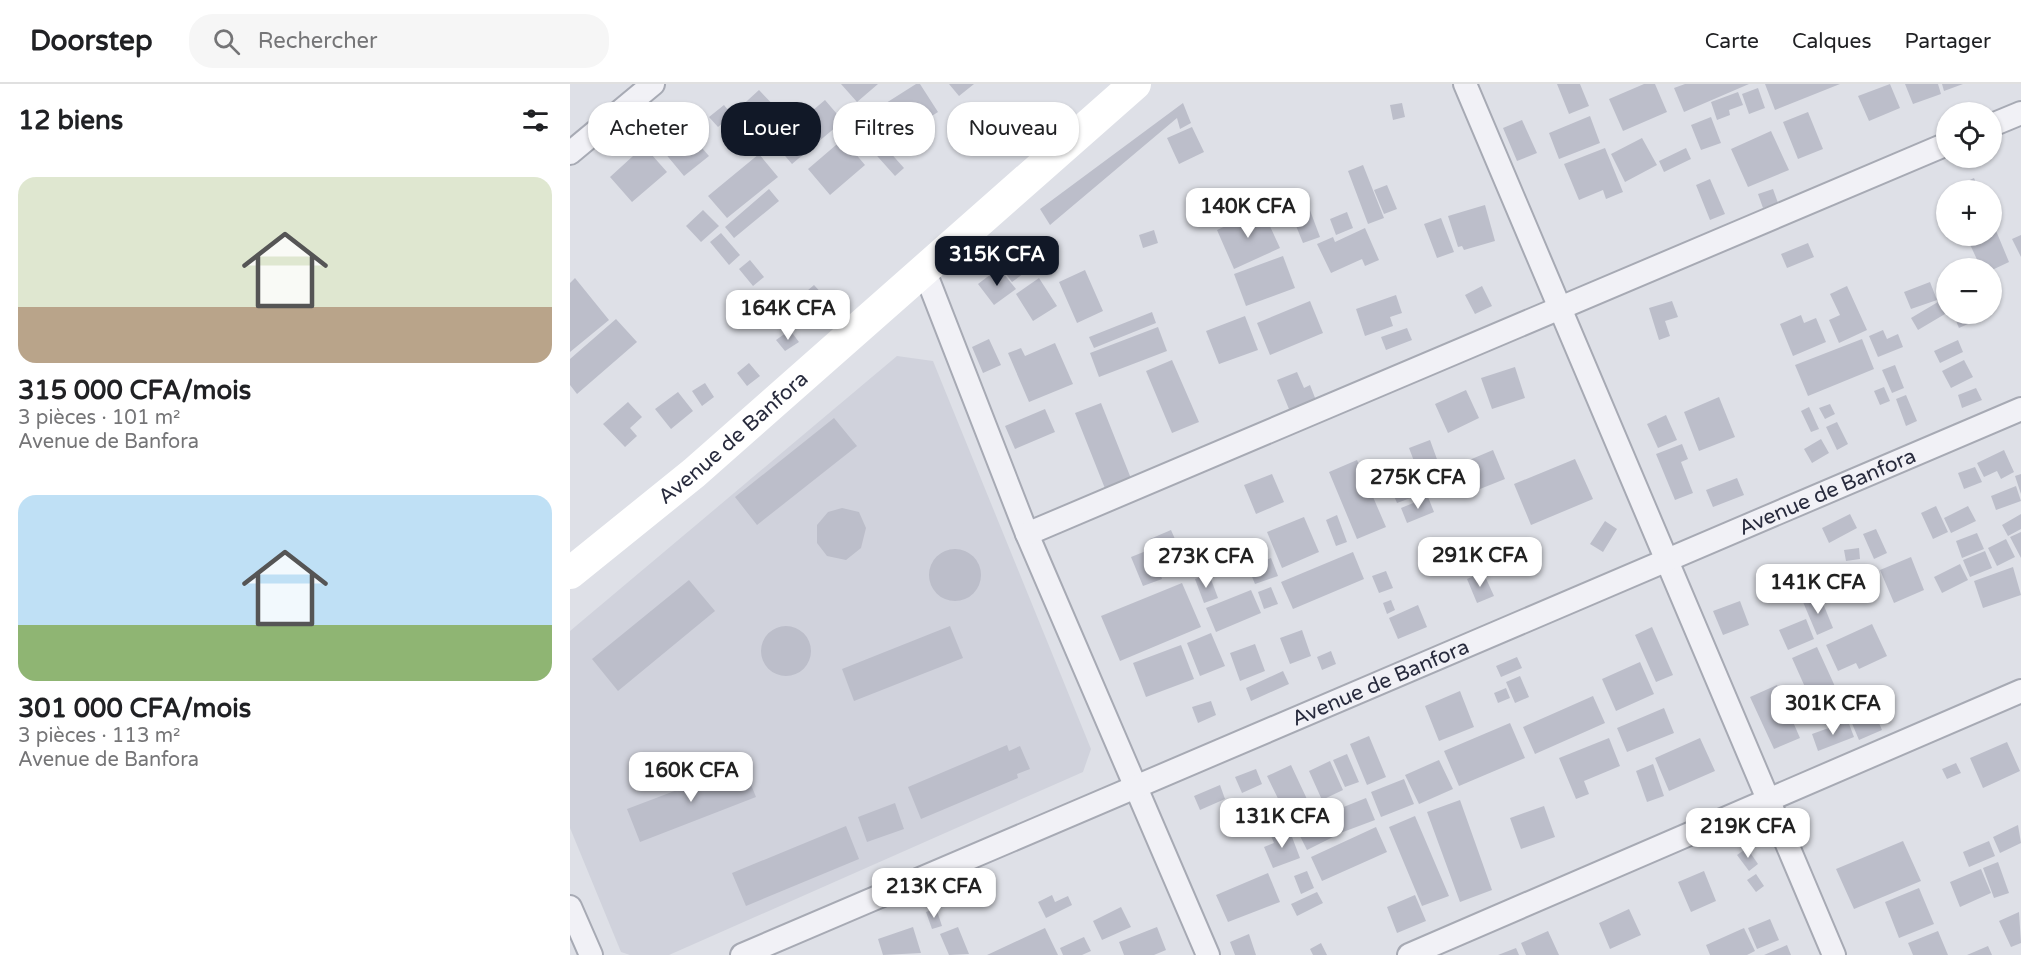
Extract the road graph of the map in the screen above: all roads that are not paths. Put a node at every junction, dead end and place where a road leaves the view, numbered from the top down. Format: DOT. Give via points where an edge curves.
graph roads {
  1 [pos="653,84"];
  2 [pos="1135,84"];
  3 [pos="1465,84"];
  4 [pos="2021,113"];
  5 [pos="2002,121"];
  6 [pos="1936,149"];
  7 [pos="570,153"];
  8 [pos="925,272"];
  9 [pos="1560,308"];
  10 [pos="2021,409"];
  11 [pos="1027,534"];
  12 [pos="1666,560"];
  13 [pos="570,573"];
  14 [pos="2021,691"];
  15 [pos="1136,787"];
  16 [pos="1768,800"];
  17 [pos="570,907"];
  18 [pos="591,955"];
  19 [pos="742,955"];
  20 [pos="1208,955"];
  21 [pos="1409,955"];
  22 [pos="1834,955"];
  1 -- 7 [label="street"];
  2 -- 8 [label="main road, Avenue de Banfora"];
  3 -- 9 [label="street"];
  4 -- 5 [label="street"];
  6 -- 9 [label="street"];
  8 -- 11 [label="street"];
  8 -- 13 [label="main road, Avenue de Banfora" via="694,473"];
  9 -- 11 [label="street"];
  9 -- 12 [label="street"];
  10 -- 12 [label="street, Avenue de Banfora"];
  11 -- 15 [label="street"];
  12 -- 15 [label="street, Avenue de Banfora"];
  12 -- 16 [label="street"];
  14 -- 16 [label="street"];
  15 -- 19 [label="street, Avenue de Banfora"];
  15 -- 20 [label="street"];
  16 -- 21 [label="street"];
  16 -- 22 [label="street"];
  17 -- 18 [label="street"];
}
